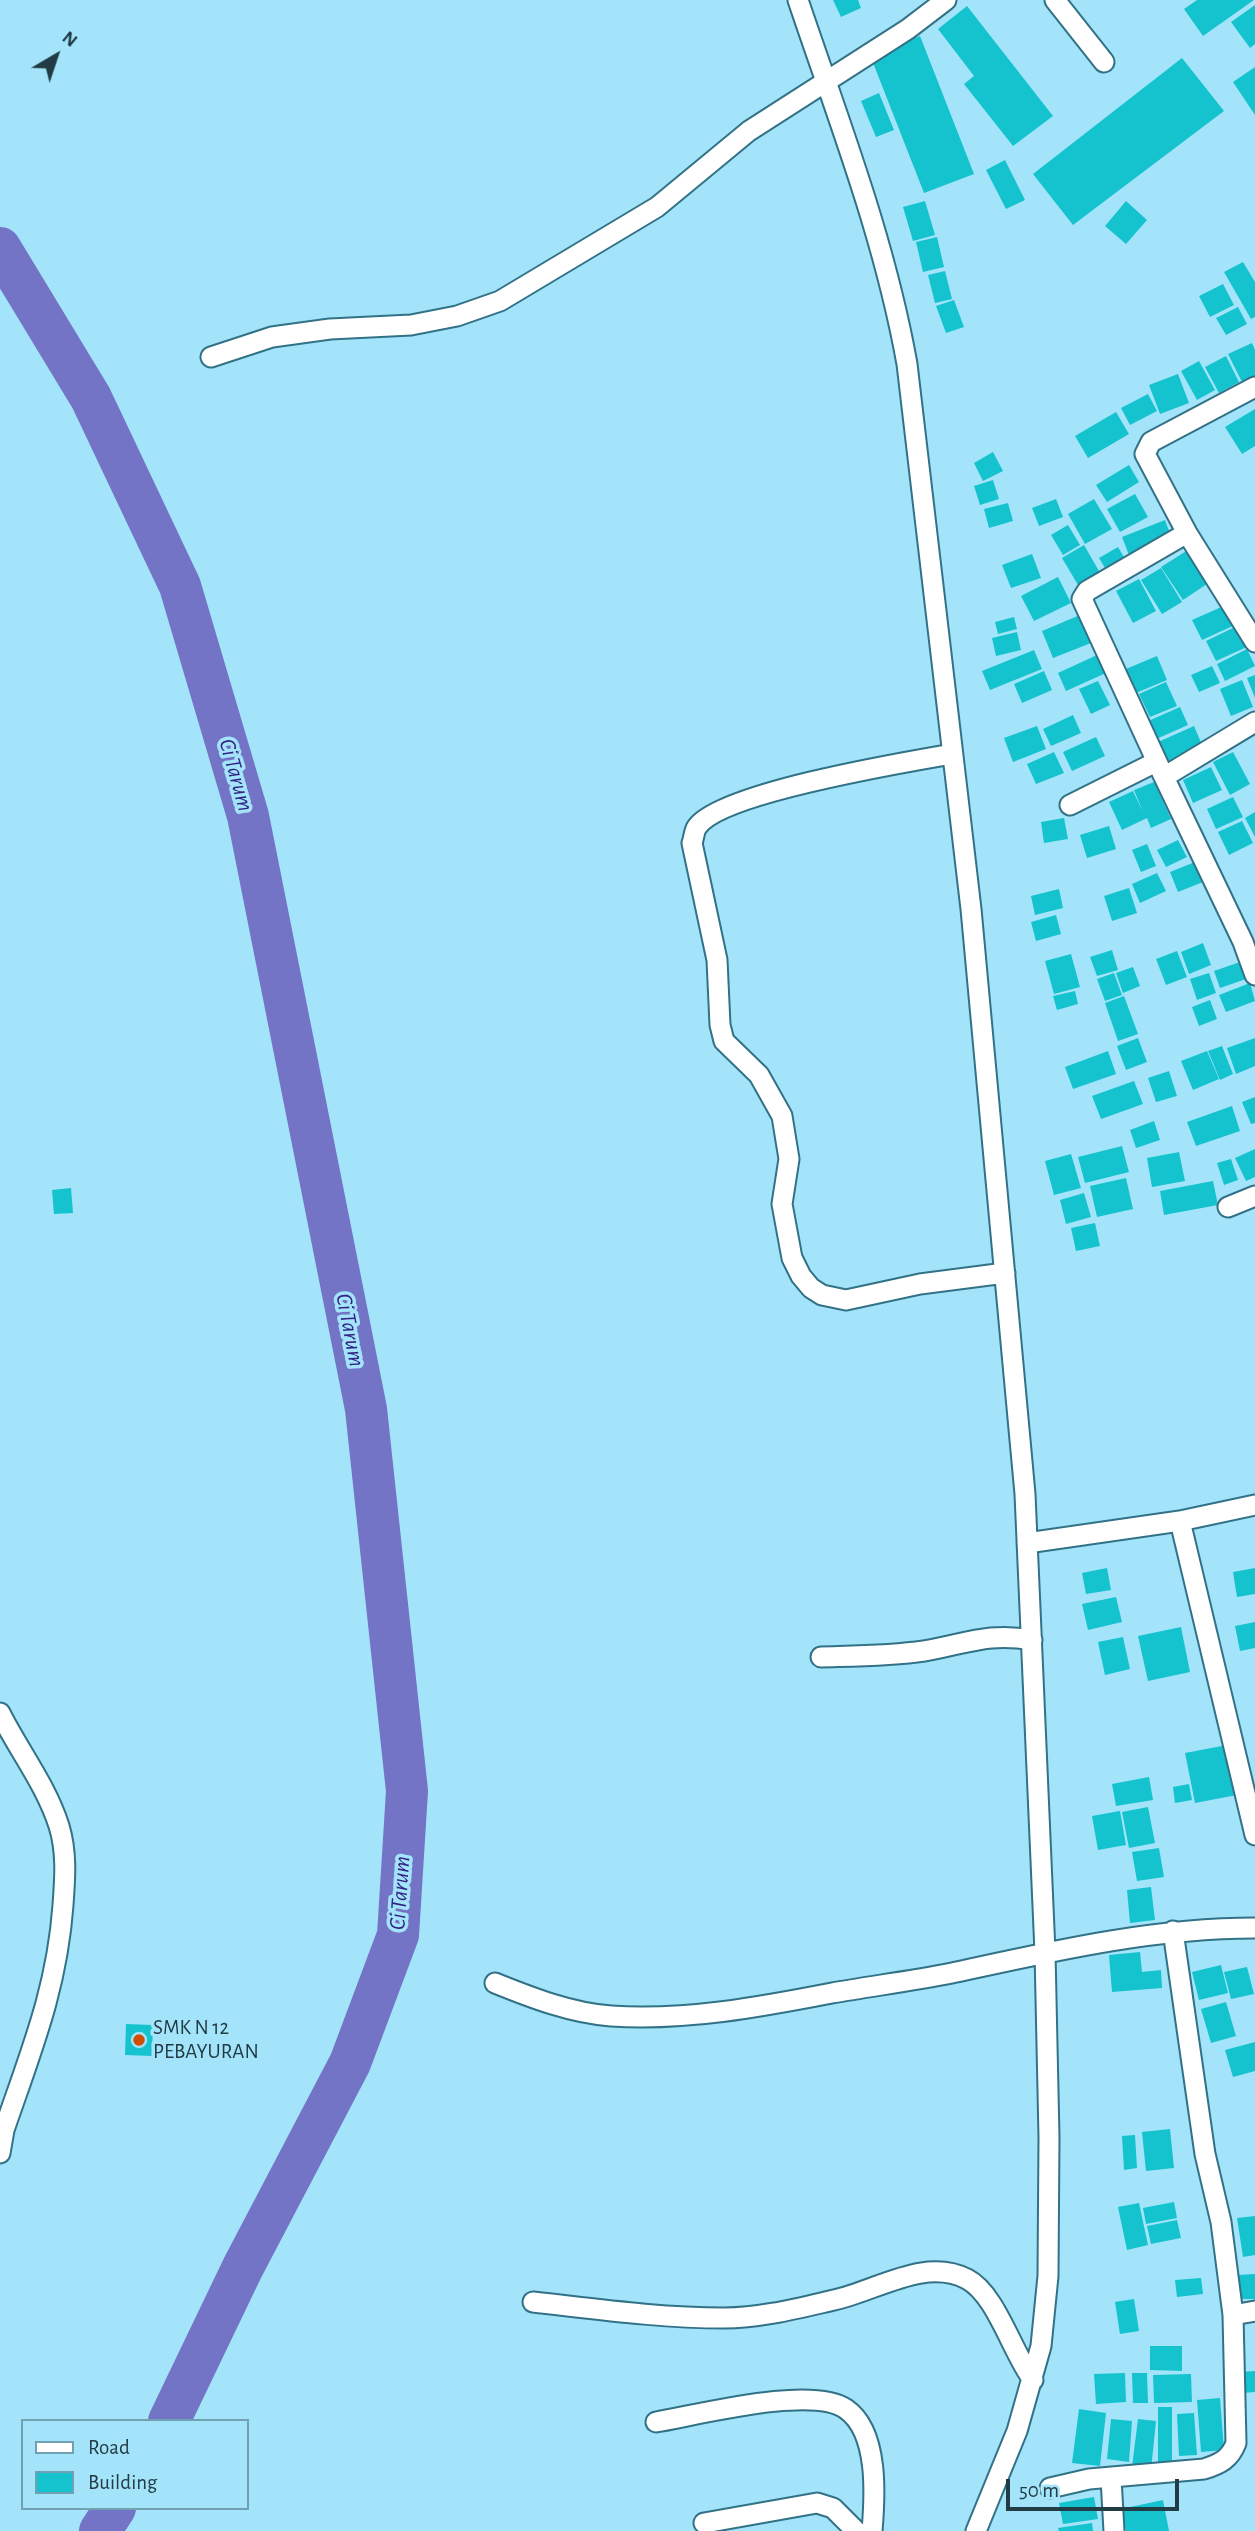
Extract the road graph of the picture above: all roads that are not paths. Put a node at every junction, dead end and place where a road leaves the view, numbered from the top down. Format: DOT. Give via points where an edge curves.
graph roads {
  1 [pos="798,0"];
  2 [pos="946,0"];
  3 [pos="1055,0"];
  4 [pos="1104,62"];
  5 [pos="826,82"];
  6 [pos="211,358"];
  7 [pos="1255,387"];
  8 [pos="1187,533"];
  9 [pos="1255,642"];
  10 [pos="1255,722"];
  11 [pos="952,754"];
  12 [pos="1160,769"];
  13 [pos="1070,805"];
  14 [pos="1255,975"];
  15 [pos="1255,1196"];
  16 [pos="1228,1207"];
  17 [pos="1005,1273"];
  18 [pos="1255,1506"];
  19 [pos="1180,1521"];
  20 [pos="1027,1543"];
  21 [pos="1032,1640"];
  22 [pos="821,1657"];
  23 [pos="0,1713"];
  24 [pos="1255,1835"];
  25 [pos="1255,1928"];
  26 [pos="1173,1931"];
  27 [pos="1045,1952"];
  28 [pos="495,1983"];
  29 [pos="0,2153"];
  30 [pos="533,2302"];
  31 [pos="1255,2311"];
  32 [pos="1233,2315"];
  33 [pos="1033,2380"];
  34 [pos="656,2422"];
  35 [pos="1111,2477"];
  36 [pos="1050,2488"];
  37 [pos="704,2523"];
  38 [pos="856,2531"];
  39 [pos="872,2531"];
  40 [pos="975,2531"];
  41 [pos="1114,2531"];
  1 -- 5 [label="street"];
  2 -- 5 [label="street"];
  3 -- 4 [label="street"];
  5 -- 6 [label="street" via="749,131 657,207 500,301 411,325 272,337"];
  5 -- 11 [label="street" via="871,209 895,296 922,468"];
  7 -- 8 [label="street" via="1146,446 1144,454"];
  8 -- 9 [label="street"];
  8 -- 12 [label="street" via="1087,591 1082,599"];
  10 -- 12 [label="street"];
  11 -- 17 [label="street"];
  11 -- 17 [label="street" via="819,779 723,809 696,828 692,843 717,960 724,1041 759,1075 782,1116 789,1159 782,1204 792,1258 801,1276 822,1295 846,1300"];
  12 -- 13 [label="street"];
  12 -- 14 [label="street"];
  15 -- 16 [label="street"];
  17 -- 20 [label="street"];
  18 -- 19 [label="street"];
  19 -- 20 [label="street"];
  19 -- 24 [label="street"];
  20 -- 21 [label="street"];
  21 -- 22 [label="street" via="986,1637 926,1651"];
  21 -- 27 [label="street"];
  23 -- 29 [label="street" via="48,1797 64,1842 65,1871 60,1954"];
  25 -- 26 [label="street"];
  26 -- 27 [label="street"];
  26 -- 32 [label="street"];
  27 -- 28 [label="street" via="762,2007 666,2015 577,2011"];
  27 -- 33 [label="street" via="1048,2276"];
  30 -- 33 [label="street" via="726,2318 838,2300 925,2271 948,2273 967,2279 990,2301"];
  31 -- 32 [label="street"];
  32 -- 35 [label="street" via="1236,2442 1232,2454 1204,2469"];
  33 -- 40 [label="street"];
  34 -- 39 [label="street" via="782,2400 830,2400 848,2410 860,2426 871,2457 876,2489"];
  35 -- 36 [label="street"];
  35 -- 41 [label="street"];
  37 -- 38 [label="street" via="817,2503 833,2508"];
}
